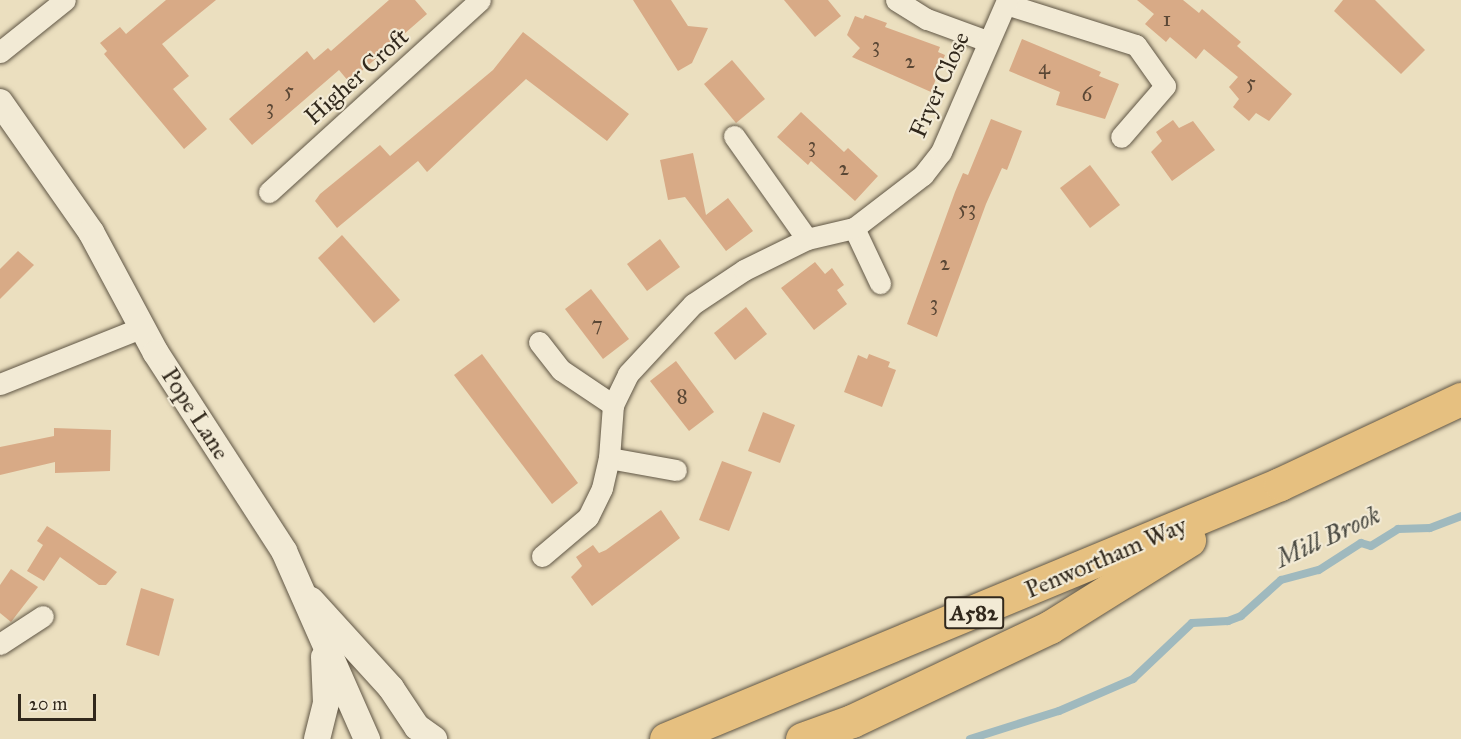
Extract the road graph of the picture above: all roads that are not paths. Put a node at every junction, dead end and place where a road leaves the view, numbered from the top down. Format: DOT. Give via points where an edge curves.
graph roads {
  1 [pos="65,0"];
  2 [pos="480,0"];
  3 [pos="896,0"];
  4 [pos="1006,2"];
  5 [pos="987,41"];
  6 [pos="0,52"];
  7 [pos="0,102"];
  8 [pos="734,136"];
  9 [pos="1121,137"];
  10 [pos="269,192"];
  11 [pos="854,228"];
  12 [pos="807,239"];
  13 [pos="880,283"];
  14 [pos="141,328"];
  15 [pos="539,342"];
  16 [pos="0,384"];
  17 [pos="1461,399"];
  18 [pos="613,405"];
  19 [pos="609,458"];
  20 [pos="676,470"];
  21 [pos="1280,484"];
  22 [pos="542,556"];
  23 [pos="303,591"];
  24 [pos="43,616"];
  25 [pos="0,644"];
  26 [pos="323,644"];
  27 [pos="805,738"];
  28 [pos="317,739"];
  29 [pos="367,739"];
  30 [pos="434,739"];
  31 [pos="666,739"];
  1 -- 6 [label="street"];
  2 -- 10 [label="street, Higher Croft"];
  3 -- 5 [label="street" via="927,19"];
  4 -- 5 [label="street, Fryer Close"];
  4 -- 9 [label="street" via="1136,45 1164,86"];
  5 -- 11 [label="street, Fryer Close" via="941,152 901,194"];
  7 -- 14 [label="street, Pope Lane" via="91,232"];
  8 -- 12 [label="street"];
  11 -- 12 [label="street, Fryer Close"];
  11 -- 13 [label="street"];
  12 -- 18 [label="street, Fryer Close" via="744,270 693,304 634,366"];
  14 -- 16 [label="street"];
  14 -- 23 [label="street, Pope Lane" via="284,551"];
  15 -- 18 [label="street" via="561,370"];
  17 -- 21 [label="highway, Penwortham Way / A582"];
  18 -- 19 [label="street"];
  19 -- 20 [label="street"];
  19 -- 22 [label="street" via="602,488 588,517"];
  21 -- 27 [label="highway, Penwortham Way / A582" via="1050,627 852,721"];
  21 -- 31 [label="highway, Penwortham Way / A582"];
  23 -- 26 [label="street, Pope Lane"];
  23 -- 30 [label="street" via="391,688 417,727"];
  24 -- 25 [label="street"];
  26 -- 28 [label="street" via="326,703"];
  26 -- 29 [label="street, Pope Lane"];
}
